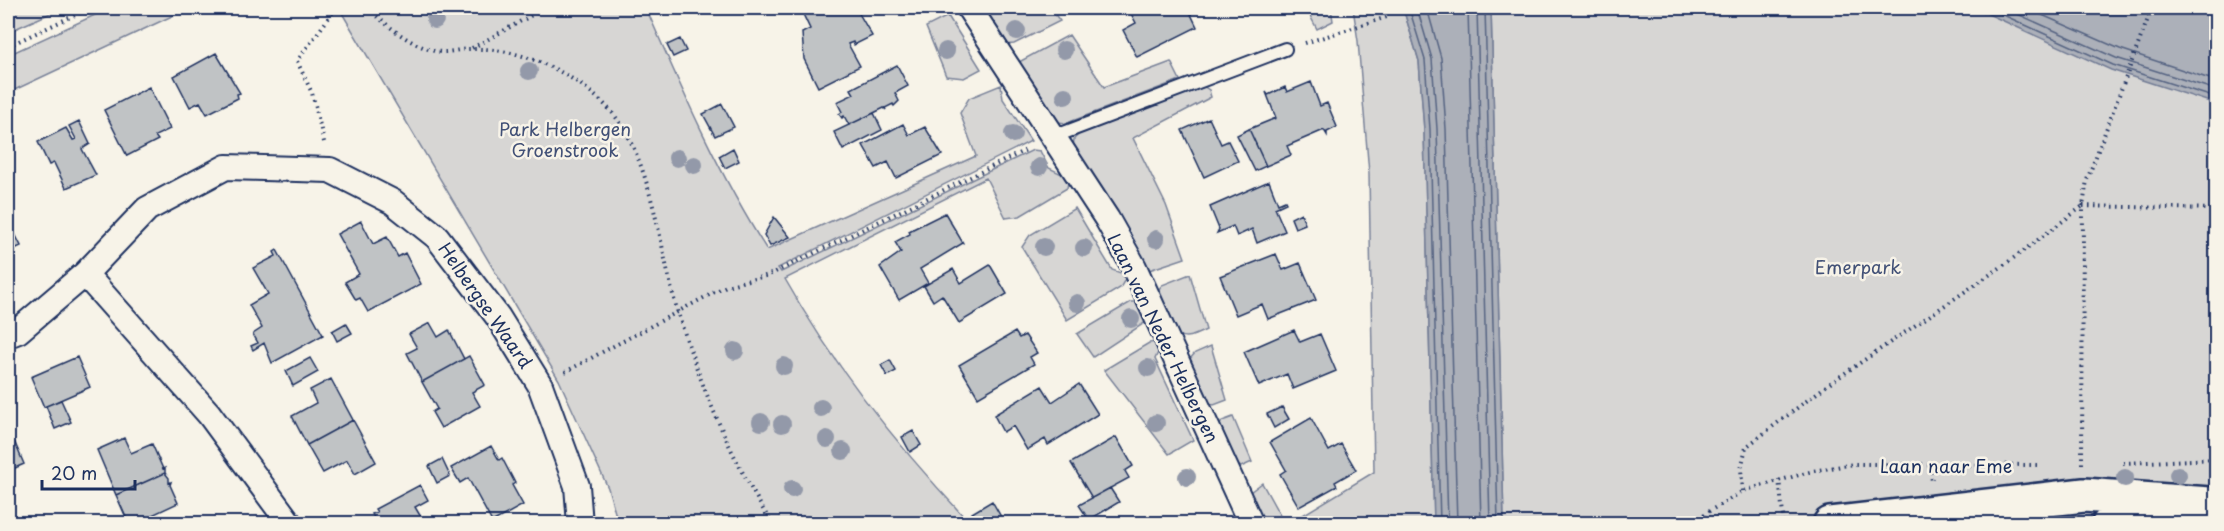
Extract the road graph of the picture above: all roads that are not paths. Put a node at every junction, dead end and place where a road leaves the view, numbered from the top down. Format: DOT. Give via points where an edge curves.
graph roads {
  1 [pos="969,8"];
  2 [pos="1285,49"];
  3 [pos="1053,137"];
  4 [pos="85,273"];
  5 [pos="8,335"];
  6 [pos="2213,503"];
  7 [pos="1889,520"];
  8 [pos="1835,523"];
  9 [pos="290,524"];
  10 [pos="580,524"];
  11 [pos="1251,524"];
  12 [pos="2109,524"];
  1 -- 3 [label="street, Laan van Neder Helbergen"];
  2 -- 3 [label="lane"];
  3 -- 11 [label="street, Laan van Neder Helbergen" via="1134,267"];
  4 -- 5 [label="street, Helbergse Waard" via="18,331"];
  4 -- 9 [label="street" via="209,414"];
  4 -- 10 [label="street, Helbergse Waard" via="147,209 226,167 330,170 393,202 437,237 498,316 540,385 577,486"];
  6 -- 7 [label="street, Laan naar Eme" via="2084,495"];
  6 -- 12 [label="street, Laan naar Eme"];
  7 -- 8 [label="street, Laan naar Eme"];
}
